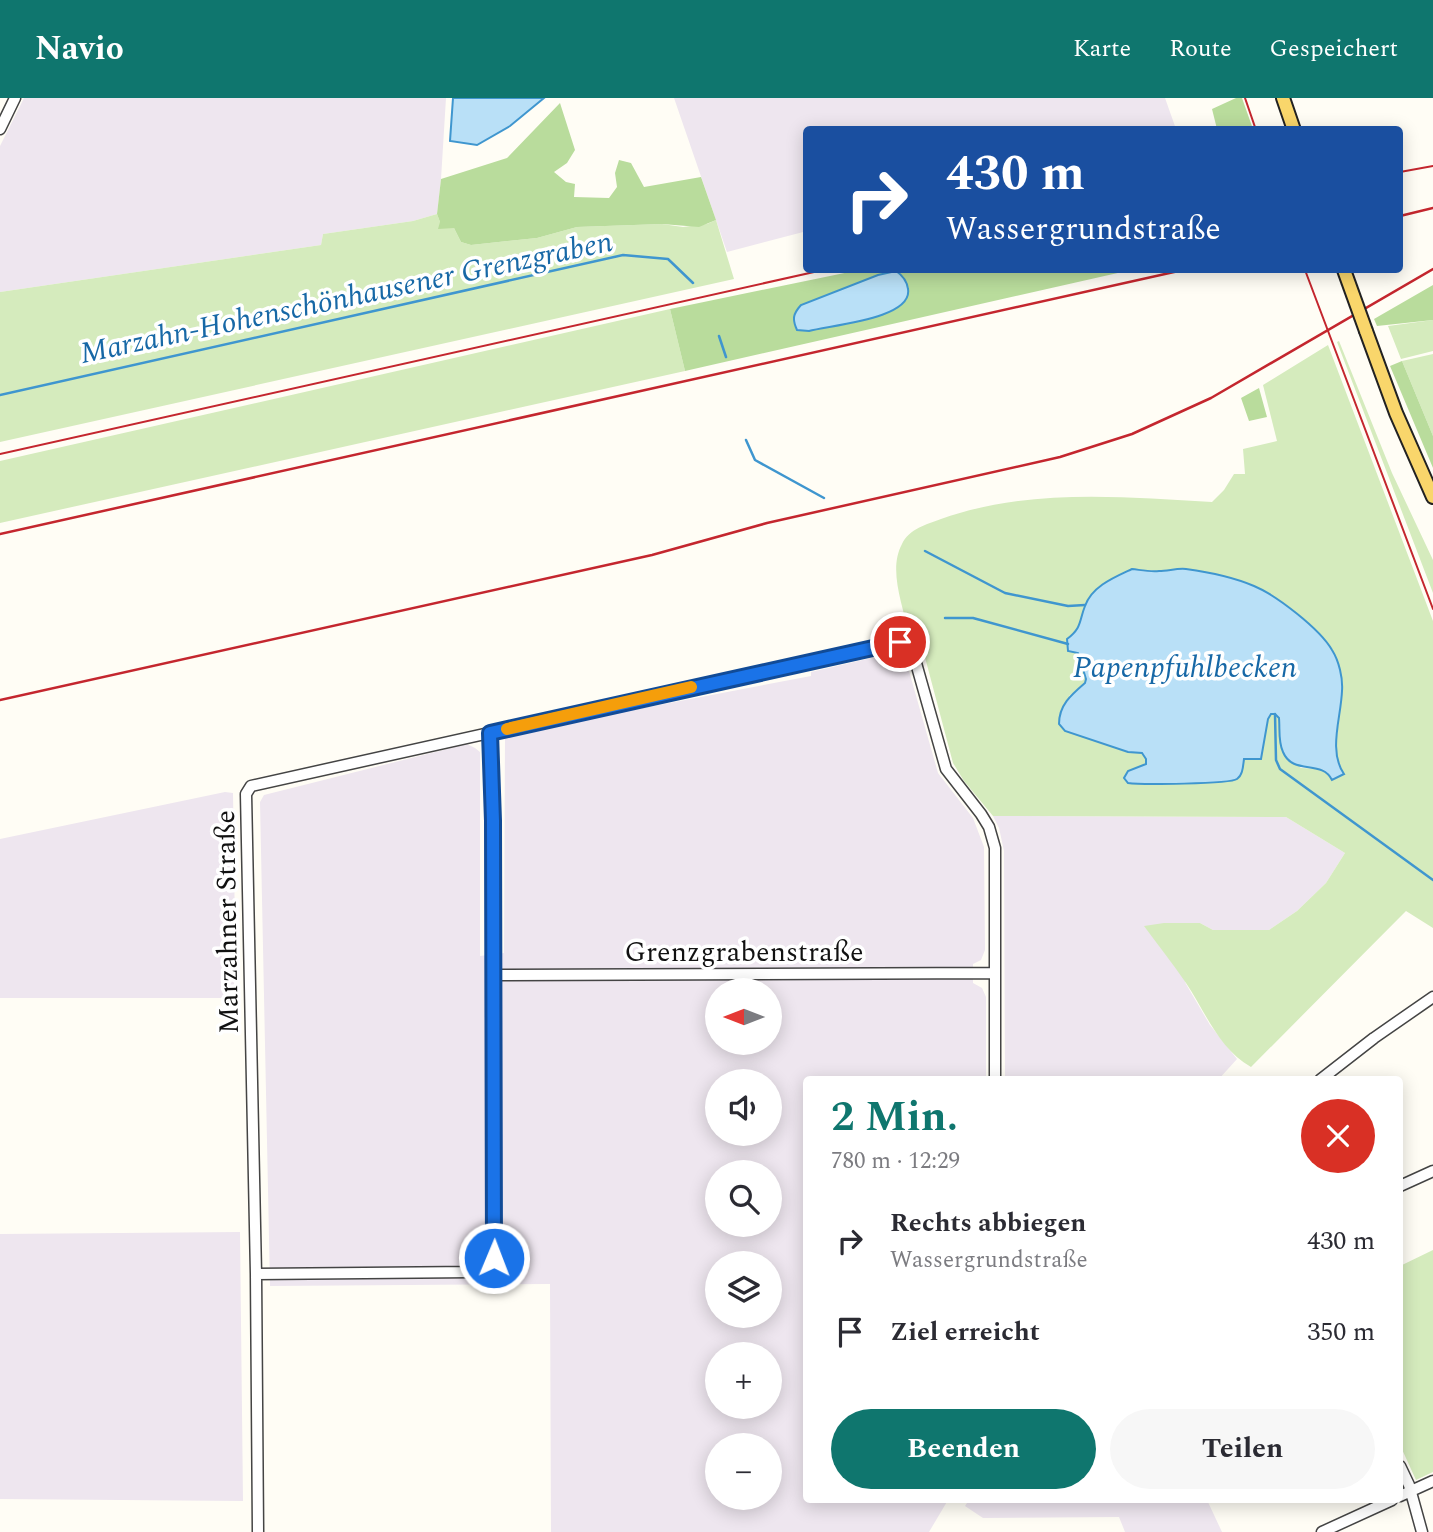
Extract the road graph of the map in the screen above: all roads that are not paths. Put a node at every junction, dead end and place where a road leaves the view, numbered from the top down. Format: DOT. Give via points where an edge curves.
graph roads {
  1 [pos="15,98"];
  2 [pos="1283,98"];
  3 [pos="1293,126"];
  4 [pos="0,129"];
  5 [pos="1345,273"];
  6 [pos="1433,497"];
  7 [pos="490,733"];
  8 [pos="995,973"];
  9 [pos="493,975"];
  10 [pos="1433,997"];
  11 [pos="995,1076"];
  12 [pos="1325,1076"];
  13 [pos="1433,1171"];
  14 [pos="1403,1184"];
  15 [pos="256,1274"];
  16 [pos="1433,1481"];
  17 [pos="1405,1494"];
  18 [pos="1385,1503"];
  19 [pos="258,1532"];
  20 [pos="1322,1532"];
  21 [pos="1422,1532"];
  1 -- 4 [label="street"];
  2 -- 3 [label="main road"];
  5 -- 6 [label="main road, bridge" via="1396,413"];
  7 -- 8 [label="street" via="907,643 946,769 992,835"];
  7 -- 9 [label="street"];
  7 -- 15 [label="street, Marzahner Straße" via="247,789"];
  8 -- 9 [label="street, Grenzgrabenstraße"];
  8 -- 11 [label="street"];
  9 -- 15 [label="street" via="495,1251 490,1263 466,1273"];
  10 -- 12 [label="street"];
  13 -- 14 [label="street"];
  15 -- 19 [label="street, Marzahner Straße"];
  16 -- 17 [label="street"];
  17 -- 21 [label="street"];
  18 -- 20 [label="street"];
}
